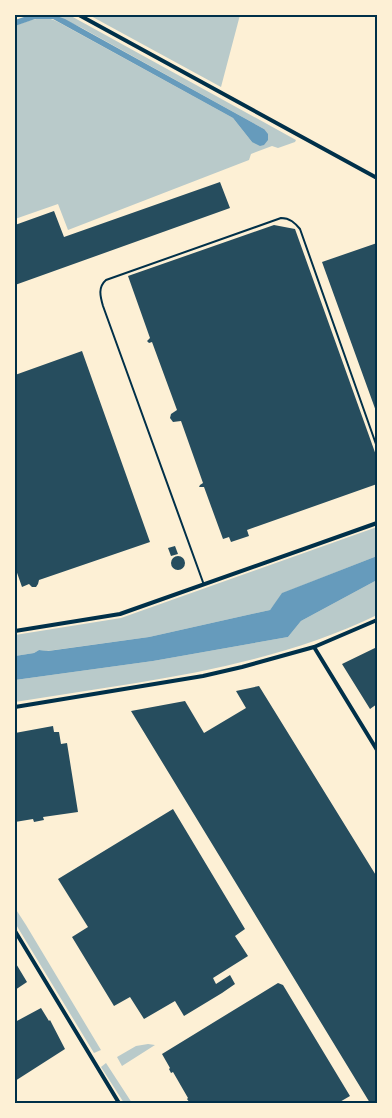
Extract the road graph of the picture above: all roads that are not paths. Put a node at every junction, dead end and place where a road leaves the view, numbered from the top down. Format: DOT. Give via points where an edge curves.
graph roads {
  1 [pos="79,15"];
  2 [pos="377,178"];
  3 [pos="377,447"];
  4 [pos="377,523"];
  5 [pos="204,584"];
  6 [pos="377,620"];
  7 [pos="15,631"];
  8 [pos="314,647"];
  9 [pos="15,707"];
  10 [pos="377,750"];
  11 [pos="15,931"];
  12 [pos="119,1103"];
  1 -- 2 [label="street"];
  3 -- 5 [label="lane" via="300,229 293,222 282,218 106,280 100,292 102,306"];
  4 -- 5 [label="street"];
  5 -- 7 [label="street" via="120,614"];
  6 -- 8 [label="street"];
  8 -- 9 [label="street" via="204,676"];
  8 -- 10 [label="street"];
  11 -- 12 [label="street"];
}
